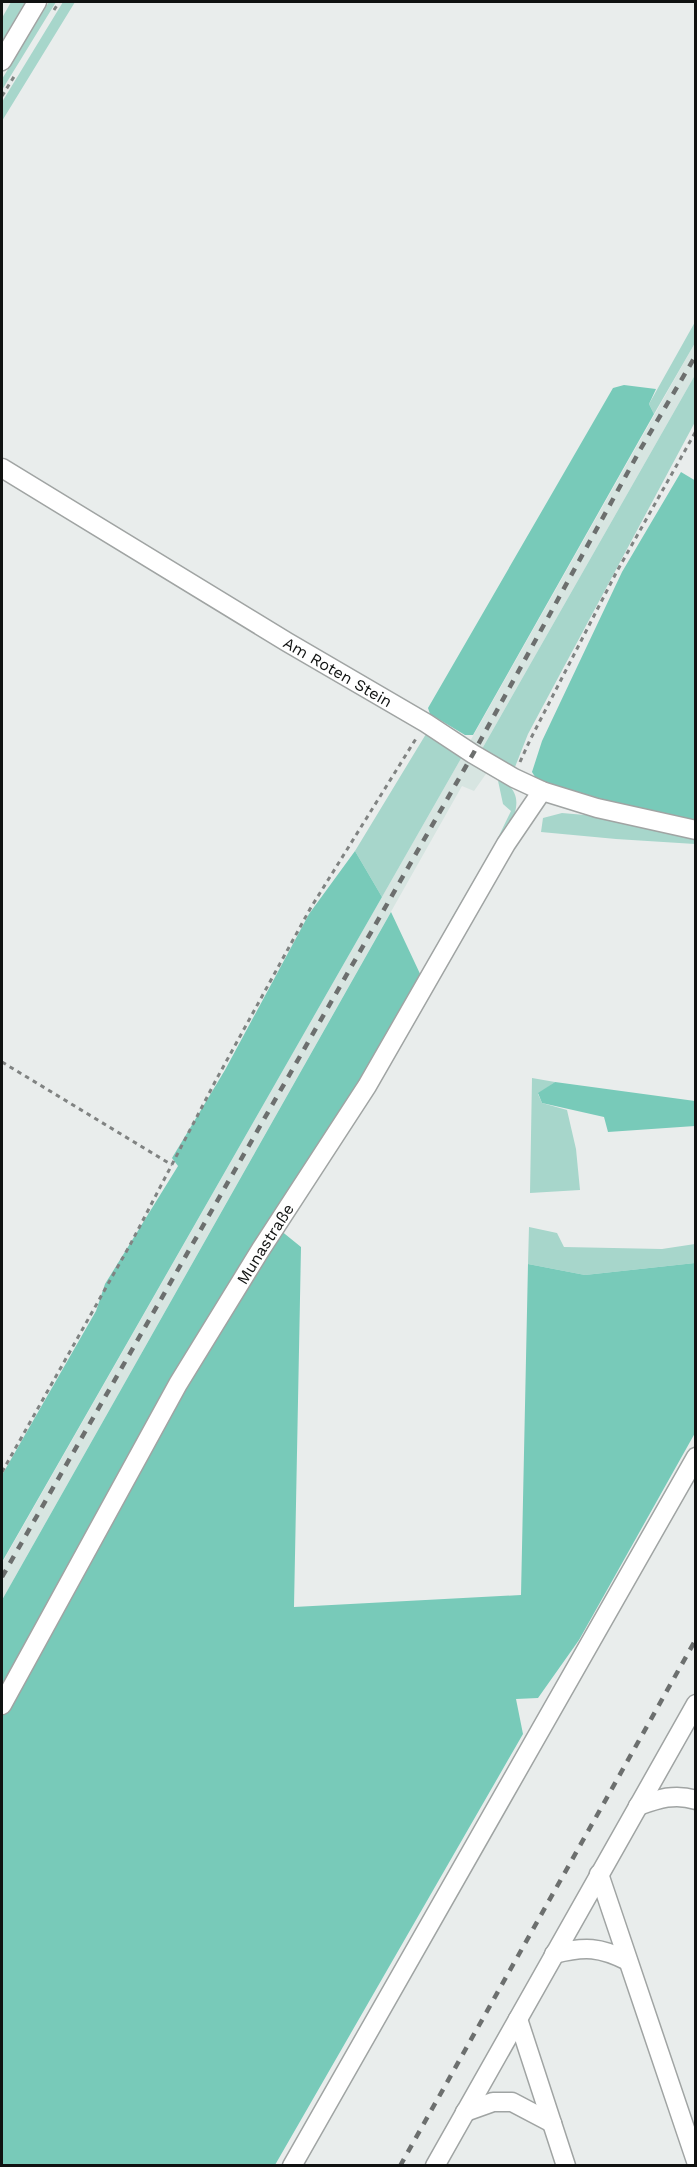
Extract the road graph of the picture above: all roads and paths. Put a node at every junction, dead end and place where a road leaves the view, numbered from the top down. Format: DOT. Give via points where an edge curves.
graph roads {
  1 [pos="37,2"];
  2 [pos="2,61"];
  3 [pos="696,431"];
  4 [pos="2,468"];
  5 [pos="426,723"];
  6 [pos="514,777"];
  7 [pos="543,791"];
  8 [pos="696,830"];
  9 [pos="2,1062"];
  10 [pos="172,1165"];
  11 [pos="696,1457"];
  12 [pos="2,1472"];
  13 [pos="695,1705"];
  14 [pos="2,1706"];
  15 [pos="696,1800"];
  16 [pos="638,1806"];
  17 [pos="599,1874"];
  18 [pos="554,1954"];
  19 [pos="628,1961"];
  20 [pos="518,2019"];
  21 [pos="465,2112"];
  22 [pos="552,2123"];
  23 [pos="696,2161"];
  24 [pos="292,2166"];
  25 [pos="435,2166"];
  26 [pos="567,2166"];
  1 -- 2 [label="street"];
  3 -- 6 [label="path" via="616,573"];
  4 -- 5 [label="street, Am Roten Stein"];
  5 -- 6 [label="street, Am Roten Stein"];
  5 -- 10 [label="path" via="310,909"];
  6 -- 7 [label="street, Am Roten Stein"];
  7 -- 8 [label="street, Am Roten Stein" via="613,812"];
  7 -- 14 [label="street, Munastraße" via="506,844 367,1086 178,1384"];
  9 -- 10 [label="path"];
  10 -- 12 [label="path"];
  11 -- 24 [label="street"];
  13 -- 16 [label="street"];
  15 -- 16 [label="street" via="663,1797"];
  16 -- 17 [label="street"];
  17 -- 18 [label="street"];
  17 -- 19 [label="street"];
  18 -- 19 [label="street" via="596,1948"];
  18 -- 20 [label="street"];
  19 -- 23 [label="street"];
  20 -- 21 [label="street"];
  20 -- 22 [label="street"];
  21 -- 22 [label="street" via="493,2102 512,2102"];
  21 -- 25 [label="street"];
  22 -- 26 [label="street"];
}
